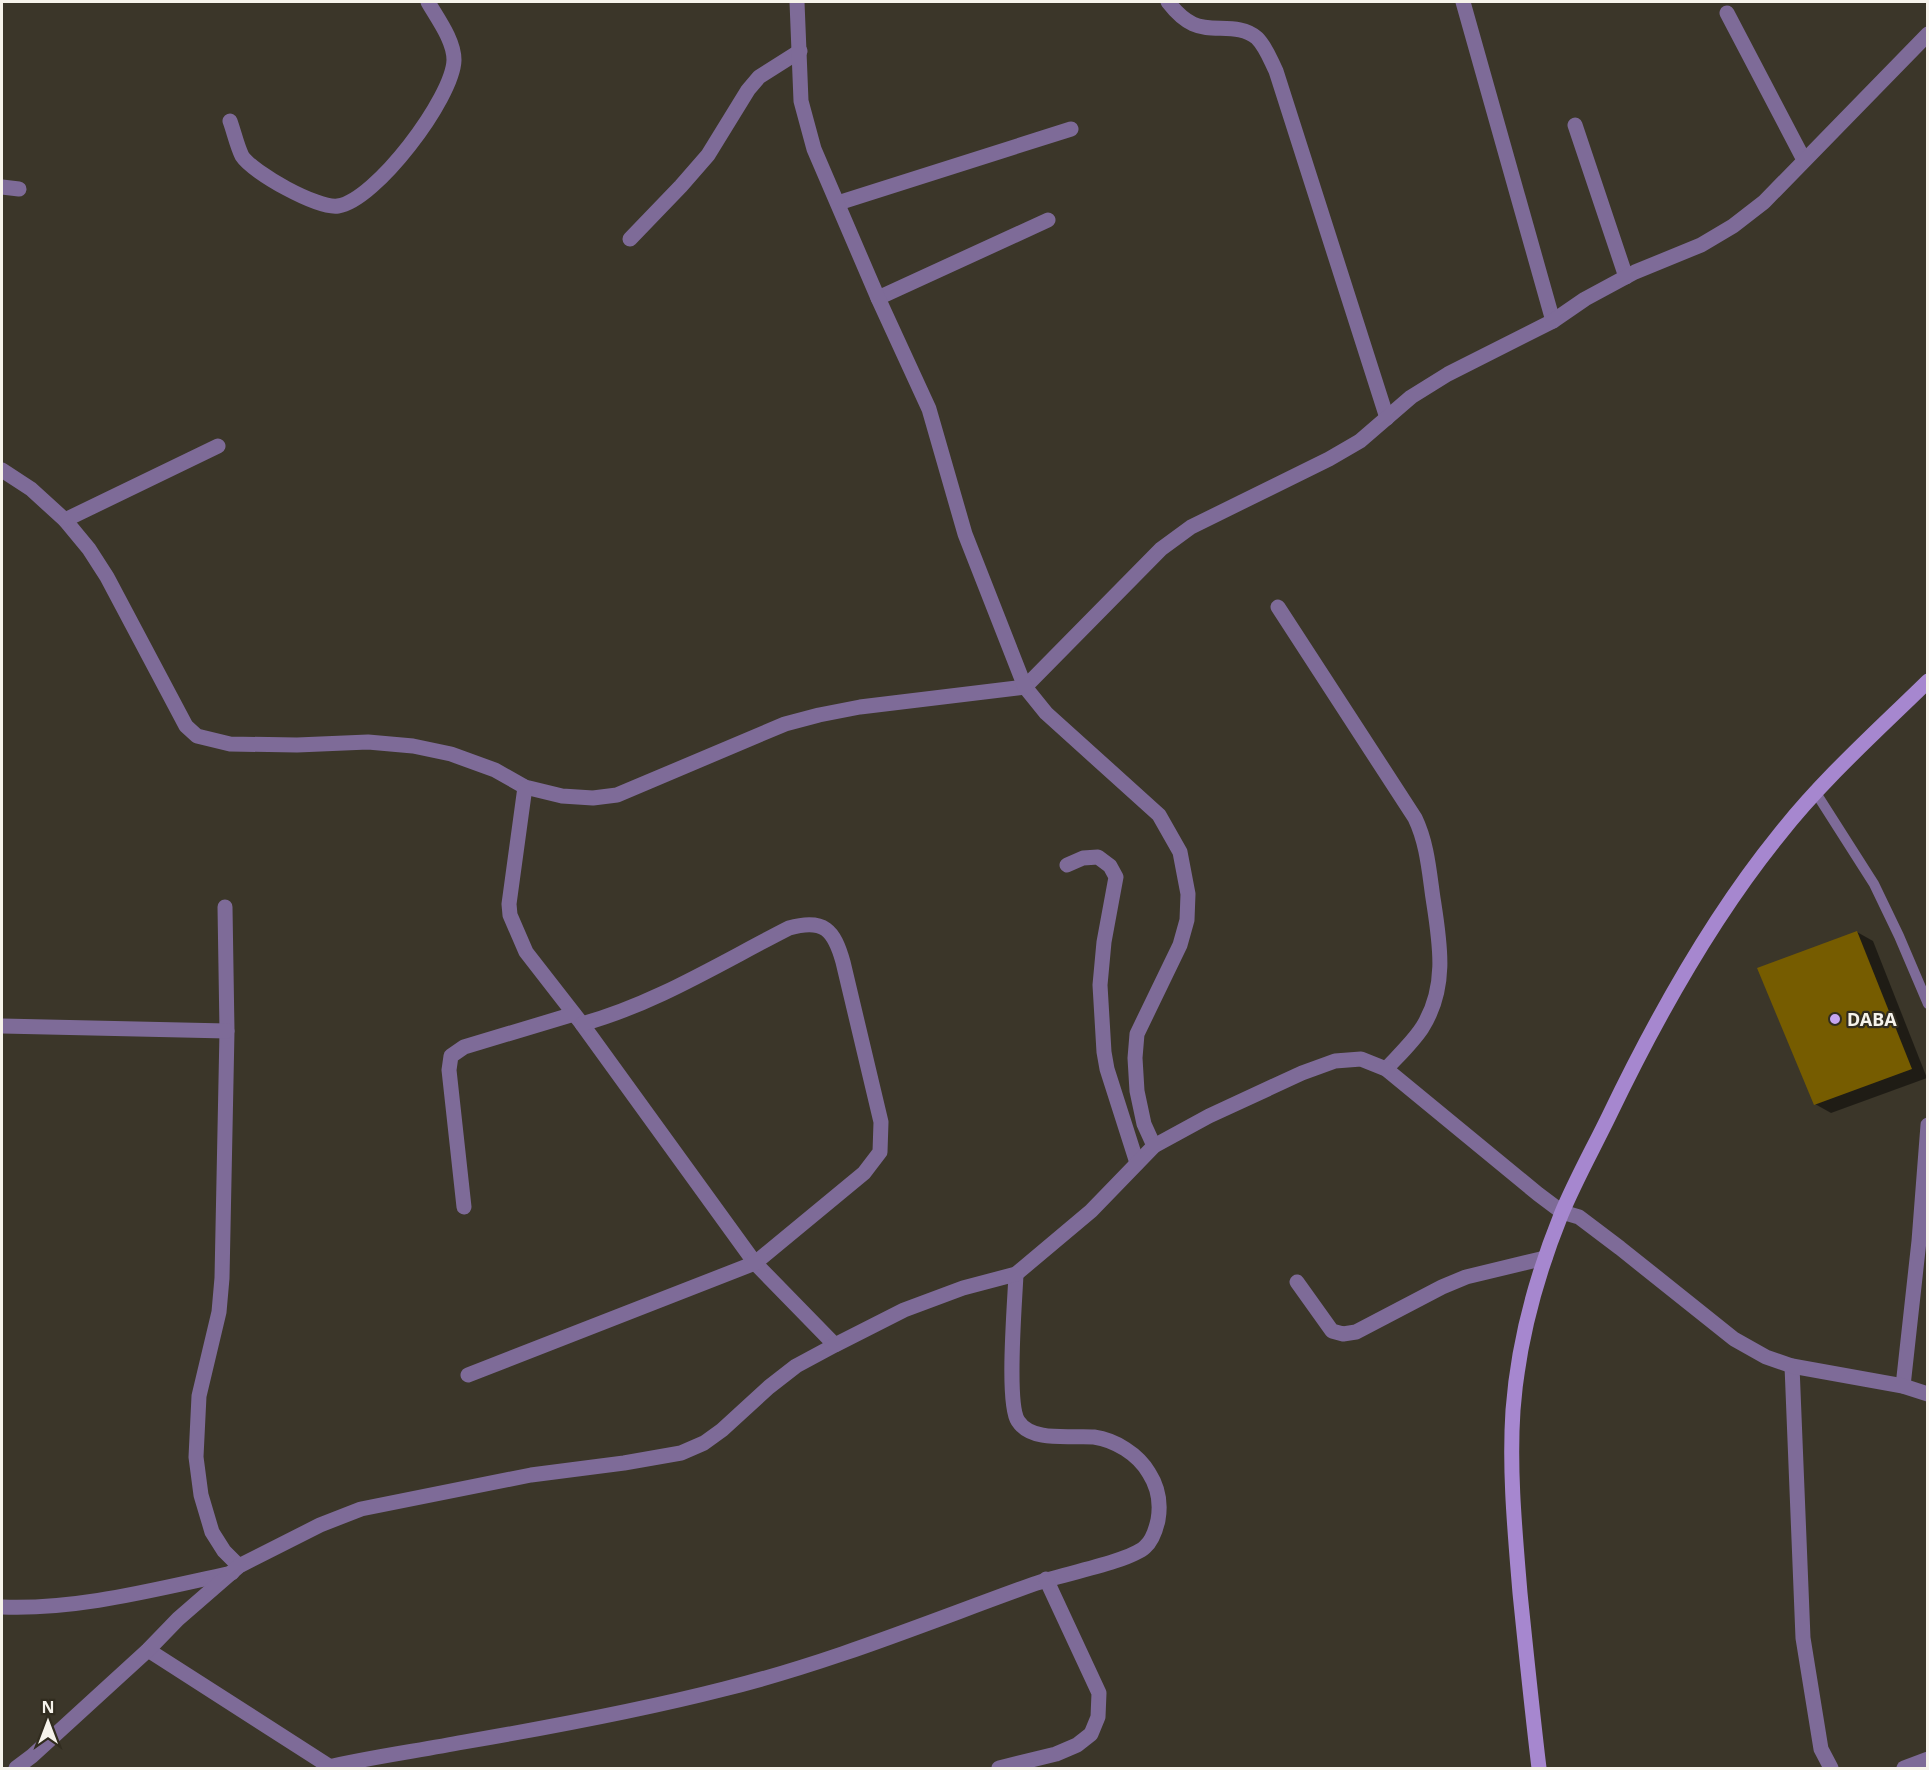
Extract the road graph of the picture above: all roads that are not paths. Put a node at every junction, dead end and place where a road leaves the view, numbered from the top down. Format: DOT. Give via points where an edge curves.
graph roads {
  1 [pos="428,2"];
  2 [pos="797,2"];
  3 [pos="1168,2"];
  4 [pos="1463,2"];
  5 [pos="1727,13"];
  6 [pos="1928,34"];
  7 [pos="800,51"];
  8 [pos="230,121"];
  9 [pos="1575,125"];
  10 [pos="1071,129"];
  11 [pos="1804,160"];
  12 [pos="2,187"];
  13 [pos="19,189"];
  14 [pos="838,203"];
  15 [pos="1048,220"];
  16 [pos="630,239"];
  17 [pos="1626,277"];
  18 [pos="878,298"];
  19 [pos="1553,321"];
  20 [pos="1387,418"];
  21 [pos="218,446"];
  22 [pos="2,470"];
  23 [pos="65,520"];
  24 [pos="1278,607"];
  25 [pos="1928,681"];
  26 [pos="1025,687"];
  27 [pos="525,787"];
  28 [pos="1816,793"];
  29 [pos="1067,865"];
  30 [pos="225,907"];
  31 [pos="1928,1004"];
  32 [pos="578,1019"];
  33 [pos="2,1026"];
  34 [pos="227,1031"];
  35 [pos="1386,1070"];
  36 [pos="1928,1125"];
  37 [pos="1154,1146"];
  38 [pos="1137,1163"];
  39 [pos="464,1207"];
  40 [pos="1562,1212"];
  41 [pos="1545,1258"];
  42 [pos="755,1263"];
  43 [pos="1016,1274"];
  44 [pos="1297,1282"];
  45 [pos="834,1345"];
  46 [pos="1792,1366"];
  47 [pos="468,1375"];
  48 [pos="1903,1386"];
  49 [pos="1928,1394"];
  50 [pos="236,1569"];
  51 [pos="1046,1579"];
  52 [pos="2,1607"];
  53 [pos="148,1650"];
  54 [pos="1928,1759"];
  55 [pos="16,1768"];
  56 [pos="329,1768"];
  57 [pos="999,1768"];
  58 [pos="1539,1768"];
  59 [pos="1831,1768"];
  60 [pos="1904,1768"];
  1 -- 8 [label="street" via="450,42 454,59 451,76 422,132 406,152 350,202 324,206 264,176 243,156"];
  2 -- 7 [label="street"];
  3 -- 20 [label="street" via="1194,25 1246,30 1266,49"];
  4 -- 19 [label="street"];
  5 -- 11 [label="street"];
  6 -- 11 [label="street"];
  7 -- 14 [label="street" via="801,101 806,124"];
  7 -- 16 [label="street" via="759,77 708,155"];
  9 -- 17 [label="street"];
  10 -- 14 [label="street"];
  11 -- 17 [label="street" via="1764,202 1734,225 1701,245"];
  12 -- 13 [label="street"];
  14 -- 18 [label="street"];
  15 -- 18 [label="street"];
  17 -- 19 [label="street"];
  18 -- 26 [label="street" via="929,409 965,534"];
  19 -- 20 [label="street" via="1448,374"];
  20 -- 26 [label="street" via="1360,441 1329,459 1191,527 1161,549"];
  21 -- 23 [label="street"];
  22 -- 23 [label="street" via="31,489"];
  23 -- 27 [label="street" via="107,577 186,726 197,736 230,744 368,742 413,746 495,770"];
  24 -- 35 [label="street" via="1392,779 1422,833 1441,951 1441,977 1436,1000 1422,1028"];
  25 -- 28 [label="main road"];
  26 -- 27 [label="street" via="860,707 785,724 617,795 562,796"];
  26 -- 37 [label="street" via="1046,713 1159,815 1180,852 1188,894 1187,920 1180,945 1137,1034 1137,1091 1144,1124"];
  27 -- 32 [label="street" via="510,915 526,952"];
  28 -- 31 [label="lane" via="1874,884"];
  28 -- 40 [label="main road" via="1750,873 1683,976 1626,1080"];
  29 -- 38 [label="street" via="1098,857 1116,877 1100,984 1104,1052"];
  30 -- 34 [label="street"];
  32 -- 39 [label="street" via="464,1047 451,1056 449,1070"];
  32 -- 42 [label="street"];
  32 -- 42 [label="street" via="610,1017 789,928 803,924 830,930 843,962 881,1122 880,1152 864,1173"];
  33 -- 34 [label="street"];
  34 -- 50 [label="street" via="222,1278 199,1396 196,1457 201,1495 212,1532"];
  35 -- 37 [label="street" via="1360,1059 1335,1061 1302,1072"];
  35 -- 40 [label="street"];
  36 -- 48 [label="street"];
  37 -- 38 [label="street"];
  38 -- 43 [label="street" via="1091,1211"];
  40 -- 41 [label="main road"];
  40 -- 46 [label="street" via="1579,1217 1612,1241 1734,1339"];
  41 -- 44 [label="street" via="1466,1277 1356,1332 1343,1334 1332,1331"];
  41 -- 58 [label="main road" via="1523,1342 1512,1453 1515,1540"];
  42 -- 45 [label="street"];
  42 -- 47 [label="street"];
  43 -- 45 [label="street" via="904,1310"];
  43 -- 51 [label="street" via="1012,1368 1017,1421 1026,1430 1047,1437 1094,1437 1112,1442 1142,1462 1157,1489 1158,1521 1144,1548 1131,1556"];
  45 -- 50 [label="street" via="796,1366 704,1443 681,1453 531,1475 361,1509 320,1525"];
  46 -- 48 [label="street"];
  46 -- 59 [label="street" via="1803,1638 1821,1749"];
  48 -- 49 [label="street"];
  50 -- 52 [label="street" via="134,1594 66,1605"];
  50 -- 53 [label="street"];
  51 -- 56 [label="street" via="801,1668 724,1689 600,1718"];
  51 -- 57 [label="street" via="1099,1693 1098,1717 1091,1734 1077,1745"];
  53 -- 55 [label="street"];
  53 -- 56 [label="street"];
  54 -- 60 [label="street"];
}
